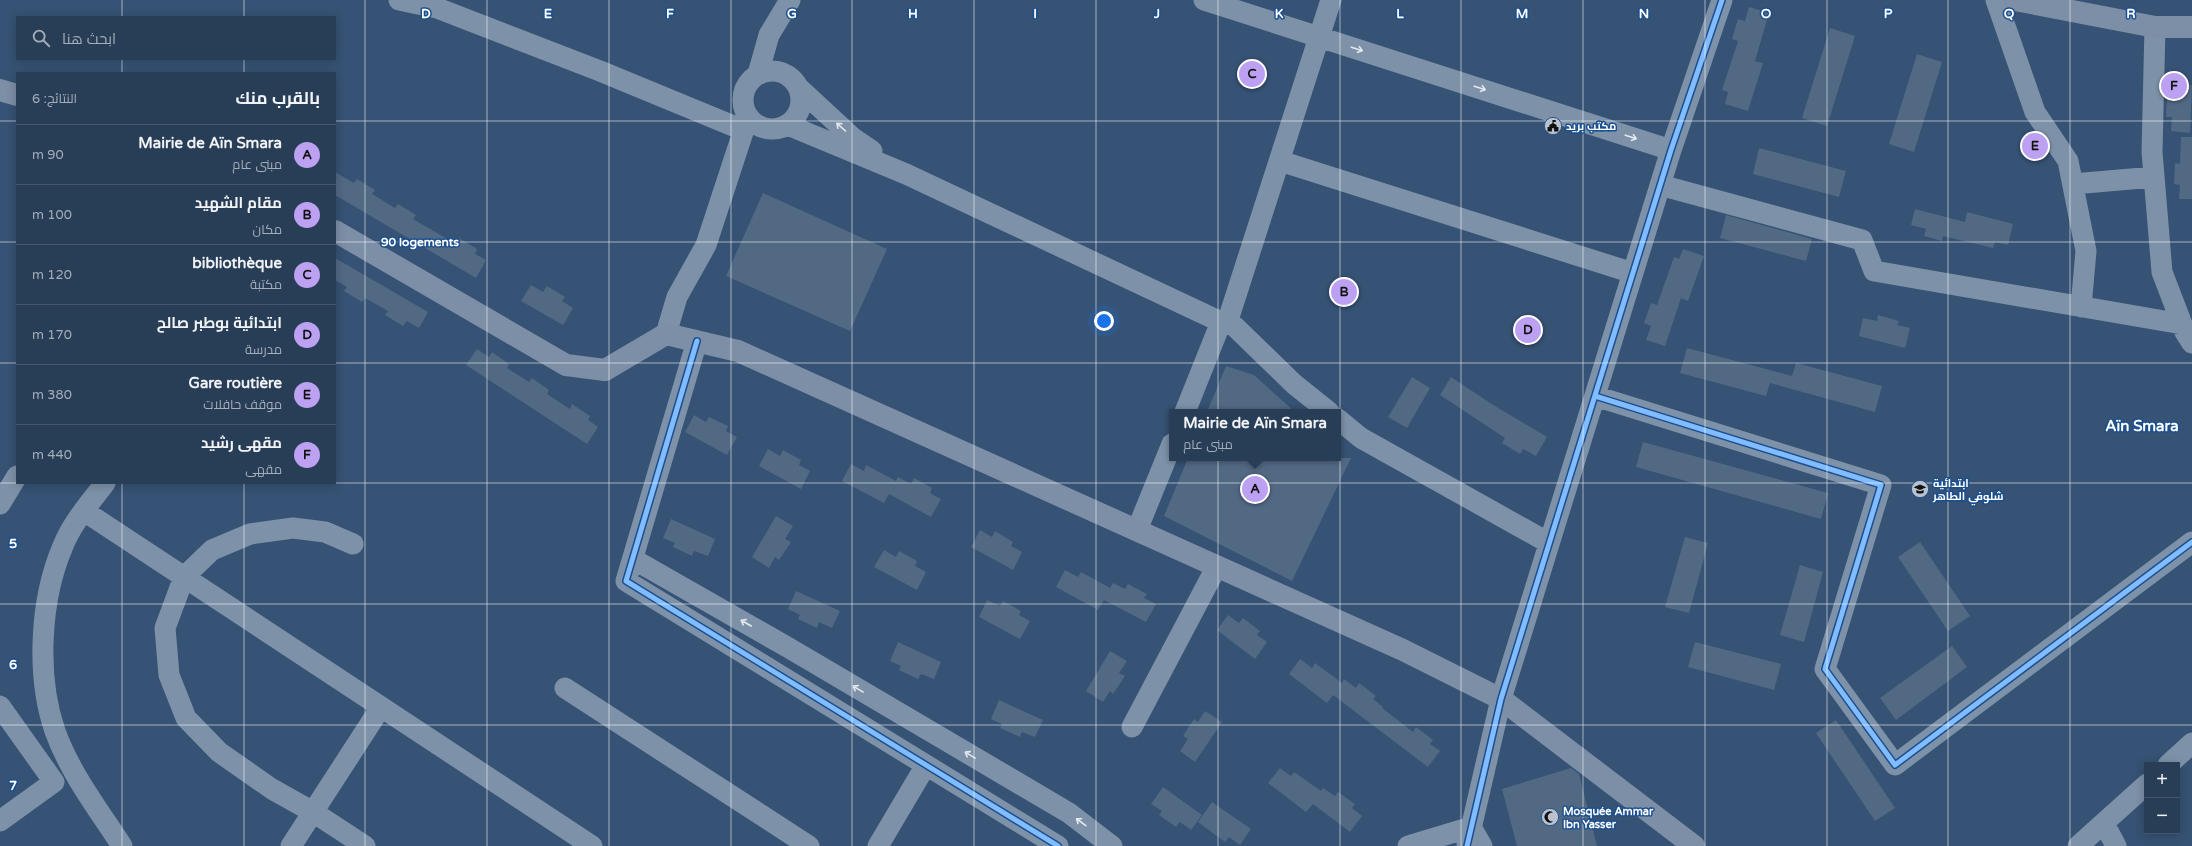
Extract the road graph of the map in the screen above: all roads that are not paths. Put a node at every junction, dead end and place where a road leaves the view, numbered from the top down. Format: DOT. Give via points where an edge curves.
graph roads {
  1 [pos="399,0"];
  2 [pos="790,0"];
  3 [pos="1204,0"];
  4 [pos="1331,0"];
  5 [pos="1722,0"];
  6 [pos="1996,0"];
  7 [pos="2015,0"];
  8 [pos="1227,3"];
  9 [pos="2192,27"];
  10 [pos="2155,28"];
  11 [pos="1319,37"];
  12 [pos="758,74"];
  13 [pos="800,89"];
  14 [pos="0,90"];
  15 [pos="16,95"];
  16 [pos="746,123"];
  17 [pos="788,125"];
  18 [pos="767,129"];
  19 [pos="1671,150"];
  20 [pos="1280,161"];
  21 [pos="729,173"];
  22 [pos="906,174"];
  23 [pos="2154,177"];
  24 [pos="2072,184"];
  25 [pos="1660,185"];
  26 [pos="336,232"];
  27 [pos="1633,273"];
  28 [pos="2081,307"];
  29 [pos="1225,321"];
  30 [pos="2182,324"];
  31 [pos="666,334"];
  32 [pos="697,341"];
  33 [pos="2192,343"];
  34 [pos="1595,396"];
  35 [pos="1186,409"];
  36 [pos="1325,409"];
  37 [pos="1341,421"];
  38 [pos="1169,451"];
  39 [pos="16,478"];
  40 [pos="104,484"];
  41 [pos="0,504"];
  42 [pos="84,511"];
  43 [pos="1137,530"];
  44 [pos="2192,542"];
  45 [pos="1549,543"];
  46 [pos="353,544"];
  47 [pos="633,559"];
  48 [pos="1217,566"];
  49 [pos="184,577"];
  50 [pos="565,688"];
  51 [pos="1501,699"];
  52 [pos="0,706"];
  53 [pos="381,707"];
  54 [pos="1132,726"];
  55 [pos="2192,743"];
  56 [pos="2171,762"];
  57 [pos="926,765"];
  58 [pos="2144,787"];
  59 [pos="313,812"];
  60 [pos="0,821"];
  61 [pos="2104,823"];
  62 [pos="1469,836"];
  63 [pos="122,846"];
  64 [pos="291,846"];
  65 [pos="365,846"];
  66 [pos="592,846"];
  67 [pos="809,846"];
  68 [pos="878,846"];
  69 [pos="1058,846"];
  70 [pos="1112,846"];
  71 [pos="1408,846"];
  72 [pos="1482,846"];
  73 [pos="1694,846"];
  74 [pos="2078,846"];
  75 [pos="2116,846"];
  1 -- 16 [label="street" via="437,8 600,71"];
  2 -- 12 [label="street" via="769,35"];
  3 -- 8 [label="street"];
  4 -- 11 [label="street"];
  5 -- 19 [label="street"];
  6 -- 24 [label="street" via="2035,112 2068,161"];
  7 -- 10 [label="main road"];
  8 -- 11 [label="street"];
  9 -- 10 [label="main road"];
  10 -- 23 [label="street" via="2152,152"];
  11 -- 19 [label="street, one-way"];
  11 -- 20 [label="street"];
  12 -- 13 [label="street" via="778,71 787,74"];
  12 -- 16 [label="street" via="750,80 742,98"];
  13 -- 17 [label="street" via="801,105"];
  22 -- 13 [label="street, one-way" via="853,138"];
  14 -- 15 [label="main road"];
  16 -- 18 [label="street"];
  16 -- 21 [label="street"];
  17 -- 18 [label="street"];
  17 -- 22 [label="street"];
  18 -- 21 [label="street"];
  19 -- 25 [label="street"];
  20 -- 27 [label="street"];
  20 -- 29 [label="street"];
  21 -- 31 [label="street" via="706,245 677,297"];
  22 -- 29 [label="street"];
  23 -- 24 [label="street"];
  23 -- 30 [label="street" via="2162,272"];
  24 -- 28 [label="street" via="2086,251"];
  25 -- 27 [label="street"];
  25 -- 28 [label="street" via="1862,240 1874,271"];
  26 -- 31 [label="main road" via="566,365 605,370"];
  27 -- 34 [label="street"];
  28 -- 30 [label="street"];
  29 -- 35 [label="street"];
  29 -- 36 [label="street"];
  30 -- 33 [label="street"];
  31 -- 32 [label="main road"];
  32 -- 43 [label="main road" via="738,350"];
  32 -- 47 [label="street"];
  34 -- 44 [label="street" via="1881,485 1825,668 1895,764"];
  34 -- 45 [label="street"];
  37 -- 45 [label="street" via="1361,438"];
  38 -- 43 [label="street"];
  39 -- 41 [label="street"];
  40 -- 42 [label="street"];
  42 -- 49 [label="street"];
  42 -- 63 [label="street" via="63,546 51,584 43,626 43,676 55,730 77,778"];
  43 -- 48 [label="main road"];
  45 -- 51 [label="street"];
  46 -- 49 [label="street" via="326,532 293,528 250,534 212,550"];
  47 -- 57 [label="street" via="626,581"];
  70 -- 47 [label="street, one-way" via="1069,813"];
  48 -- 51 [label="main road" via="1402,650"];
  48 -- 54 [label="street"];
  49 -- 53 [label="street"];
  49 -- 59 [label="street" via="165,628 169,675 186,718 219,752 272,789"];
  50 -- 67 [label="street"];
  51 -- 62 [label="street"];
  51 -- 73 [label="main road"];
  52 -- 60 [label="street" via="54,782"];
  53 -- 59 [label="street"];
  53 -- 66 [label="street"];
  55 -- 56 [label="street"];
  57 -- 68 [label="street"];
  57 -- 69 [label="street"];
  58 -- 61 [label="street"];
  59 -- 64 [label="street"];
  59 -- 65 [label="street"];
  61 -- 74 [label="street"];
  61 -- 75 [label="street"];
  62 -- 71 [label="street"];
  62 -- 72 [label="street"];
}
